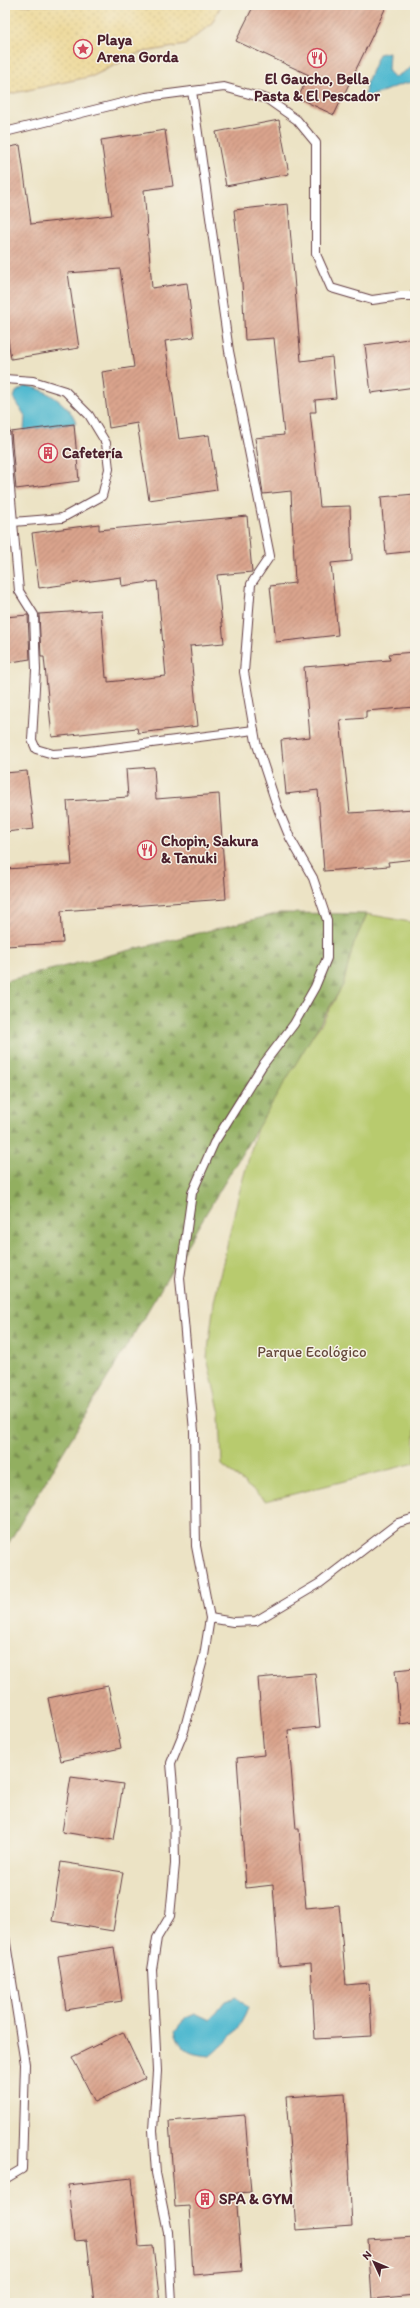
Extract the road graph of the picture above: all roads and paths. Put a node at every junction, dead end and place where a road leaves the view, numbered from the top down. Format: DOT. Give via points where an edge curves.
graph roads {
  1 [pos="192,91"];
  2 [pos="5,132"];
  3 [pos="415,296"];
  4 [pos="5,379"];
  5 [pos="5,431"];
  6 [pos="13,522"];
  7 [pos="254,730"];
  8 [pos="415,1518"];
  9 [pos="210,1618"];
  10 [pos="5,1937"];
  11 [pos="5,2179"];
  12 [pos="172,2303"];
  1 -- 2 [label="lane" via="146,97"];
  1 -- 3 [label="lane" via="224,87 267,99 297,120 316,143 316,254 331,288 372,300"];
  1 -- 7 [label="lane" via="229,351 270,556 251,584 244,672"];
  4 -- 6 [label="lane" via="34,381 65,391 89,415 106,443 109,469 102,496 62,518"];
  5 -- 6 [label="lane"];
  6 -- 7 [label="lane" via="19,591 34,615 36,670 32,740 36,749 53,754 81,752"];
  7 -- 9 [label="lane" via="278,809 290,838 313,878 327,920 327,958 315,987 294,1024 262,1066 214,1143 192,1193 180,1278 194,1432 196,1546"];
  8 -- 9 [label="lane" via="398,1523 320,1583 256,1621 232,1622"];
  9 -- 12 [label="lane" via="204,1656 184,1731 171,1764 175,1864 170,1916 157,1938 152,1970 157,2071 153,2130 156,2173 168,2232"];
  10 -- 11 [label="lane" via="25,2064 22,2169"];
}
